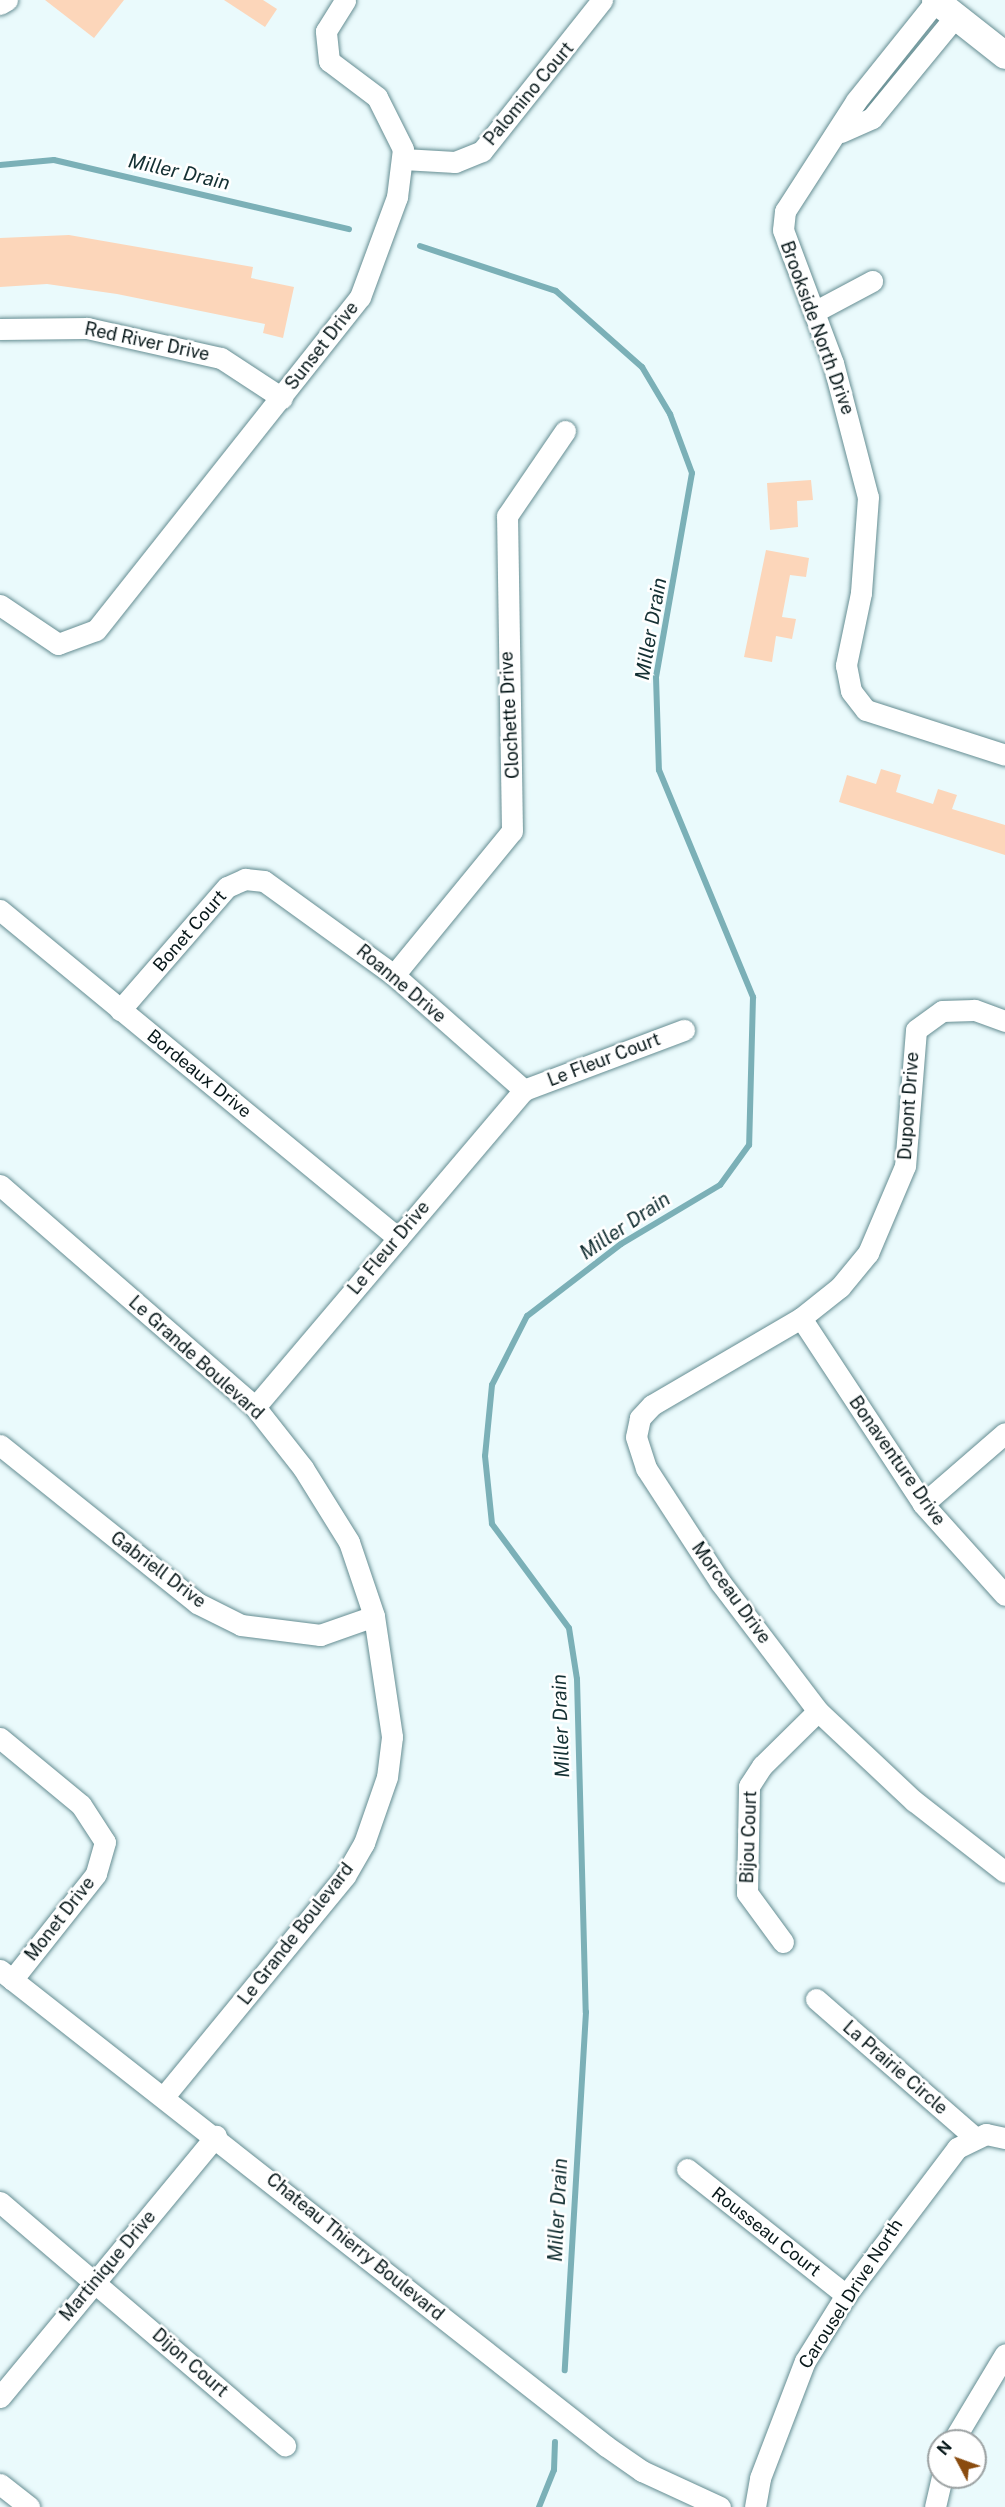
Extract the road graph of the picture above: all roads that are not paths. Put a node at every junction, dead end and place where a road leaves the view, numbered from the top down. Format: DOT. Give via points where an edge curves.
graph roads {
  1 [pos="7,0"];
  2 [pos="345,0"];
  3 [pos="602,0"];
  4 [pos="0,4"];
  5 [pos="942,6"];
  6 [pos="1005,55"];
  7 [pos="403,159"];
  8 [pos="872,281"];
  9 [pos="814,312"];
  10 [pos="0,329"];
  11 [pos="282,398"];
  12 [pos="565,431"];
  13 [pos="0,605"];
  14 [pos="1005,755"];
  15 [pos="273,885"];
  16 [pos="0,910"];
  17 [pos="394,975"];
  18 [pos="120,1010"];
  19 [pos="1005,1021"];
  20 [pos="684,1030"];
  21 [pos="524,1090"];
  22 [pos="0,1185"];
  23 [pos="398,1238"];
  24 [pos="801,1318"];
  25 [pos="255,1407"];
  26 [pos="1005,1433"];
  27 [pos="0,1445"];
  28 [pos="923,1504"];
  29 [pos="1005,1595"];
  30 [pos="374,1616"];
  31 [pos="818,1711"];
  32 [pos="0,1738"];
  33 [pos="1005,1872"];
  34 [pos="783,1942"];
  35 [pos="6,1975"];
  36 [pos="816,1999"];
  37 [pos="165,2095"];
  38 [pos="216,2136"];
  39 [pos="974,2137"];
  40 [pos="1005,2138"];
  41 [pos="687,2169"];
  42 [pos="0,2202"];
  43 [pos="94,2282"];
  44 [pos="846,2295"];
  45 [pos="1005,2354"];
  46 [pos="0,2397"];
  47 [pos="960,2429"];
  48 [pos="285,2445"];
  49 [pos="0,2484"];
  50 [pos="939,2489"];
  51 [pos="29,2507"];
  52 [pos="720,2507"];
  53 [pos="754,2507"];
  54 [pos="935,2507"];
  1 -- 4 [label="street"];
  2 -- 7 [label="street, Sunset Drive" via="326,31 329,60 377,97 395,126"];
  3 -- 7 [label="street, Palomino Court" via="482,151 455,162"];
  5 -- 6 [label="street"];
  5 -- 9 [label="street, Brookside North Drive" via="856,101 841,132 785,211 785,247"];
  7 -- 11 [label="street, Sunset Drive" via="372,276 341,325"];
  8 -- 9 [label="street"];
  9 -- 14 [label="street, Brookside North Drive" via="857,442 867,497 861,592 846,665 851,691 866,710"];
  10 -- 11 [label="street, Red River Drive" via="87,328 221,358"];
  11 -- 13 [label="street, Sunset Drive" via="96,630 58,644"];
  12 -- 17 [label="street, Clochette Drive" via="507,516 512,831"];
  15 -- 17 [label="street, Roanne Drive"];
  15 -- 18 [label="street, Bonet Court" via="245,879 227,887"];
  16 -- 18 [label="street, Bordeaux Drive"];
  17 -- 21 [label="street, Roanne Drive"];
  18 -- 23 [label="street, Bordeaux Drive"];
  19 -- 24 [label="street, Dupont Drive" via="974,1010 942,1011 916,1030 905,1166 890,1210 868,1253 840,1287"];
  20 -- 21 [label="street, Le Fleur Court"];
  21 -- 23 [label="street, Le Fleur Drive"];
  22 -- 25 [label="street, Le Grande Boulevard"];
  23 -- 25 [label="street, Le Fleur Drive"];
  24 -- 28 [label="street, Bonaventure Drive"];
  24 -- 31 [label="street, Morceau Drive" via="652,1405 640,1418 636,1437 646,1468 720,1582"];
  25 -- 30 [label="street, Le Grande Boulevard" via="303,1468 348,1542"];
  26 -- 28 [label="street"];
  27 -- 30 [label="street, Gabriell Drive" via="197,1603 242,1625 320,1635"];
  28 -- 29 [label="street, Bonaventure Drive"];
  30 -- 37 [label="street, Le Grande Boulevard" via="392,1737 387,1777 373,1822 345,1876"];
  31 -- 33 [label="street, Morceau Drive" via="914,1801"];
  31 -- 34 [label="street, Bijou Court" via="762,1766 749,1786 747,1893"];
  32 -- 35 [label="street, Monet Drive" via="68,1792 105,1842 96,1874"];
  35 -- 37 [label="street, Chateau Thierry Boulevard"];
  36 -- 39 [label="street, La Prairie Circle"];
  37 -- 38 [label="street, Chateau Thierry Boulevard"];
  38 -- 43 [label="street, Martinique Drive"];
  38 -- 52 [label="street, Chateau Thierry Boulevard" via="606,2446 642,2470"];
  39 -- 40 [label="street"];
  39 -- 44 [label="street, Carousel Drive North" via="957,2148 906,2208"];
  41 -- 44 [label="street, Rousseau Court"];
  42 -- 43 [label="street, Dijon Court"];
  43 -- 46 [label="street, Martinique Drive"];
  43 -- 48 [label="street, Dijon Court"];
  44 -- 53 [label="street, Carousel Drive North" via="805,2361 760,2478"];
  45 -- 47 [label="street"];
  49 -- 51 [label="street"];
  50 -- 54 [label="street"];
}
